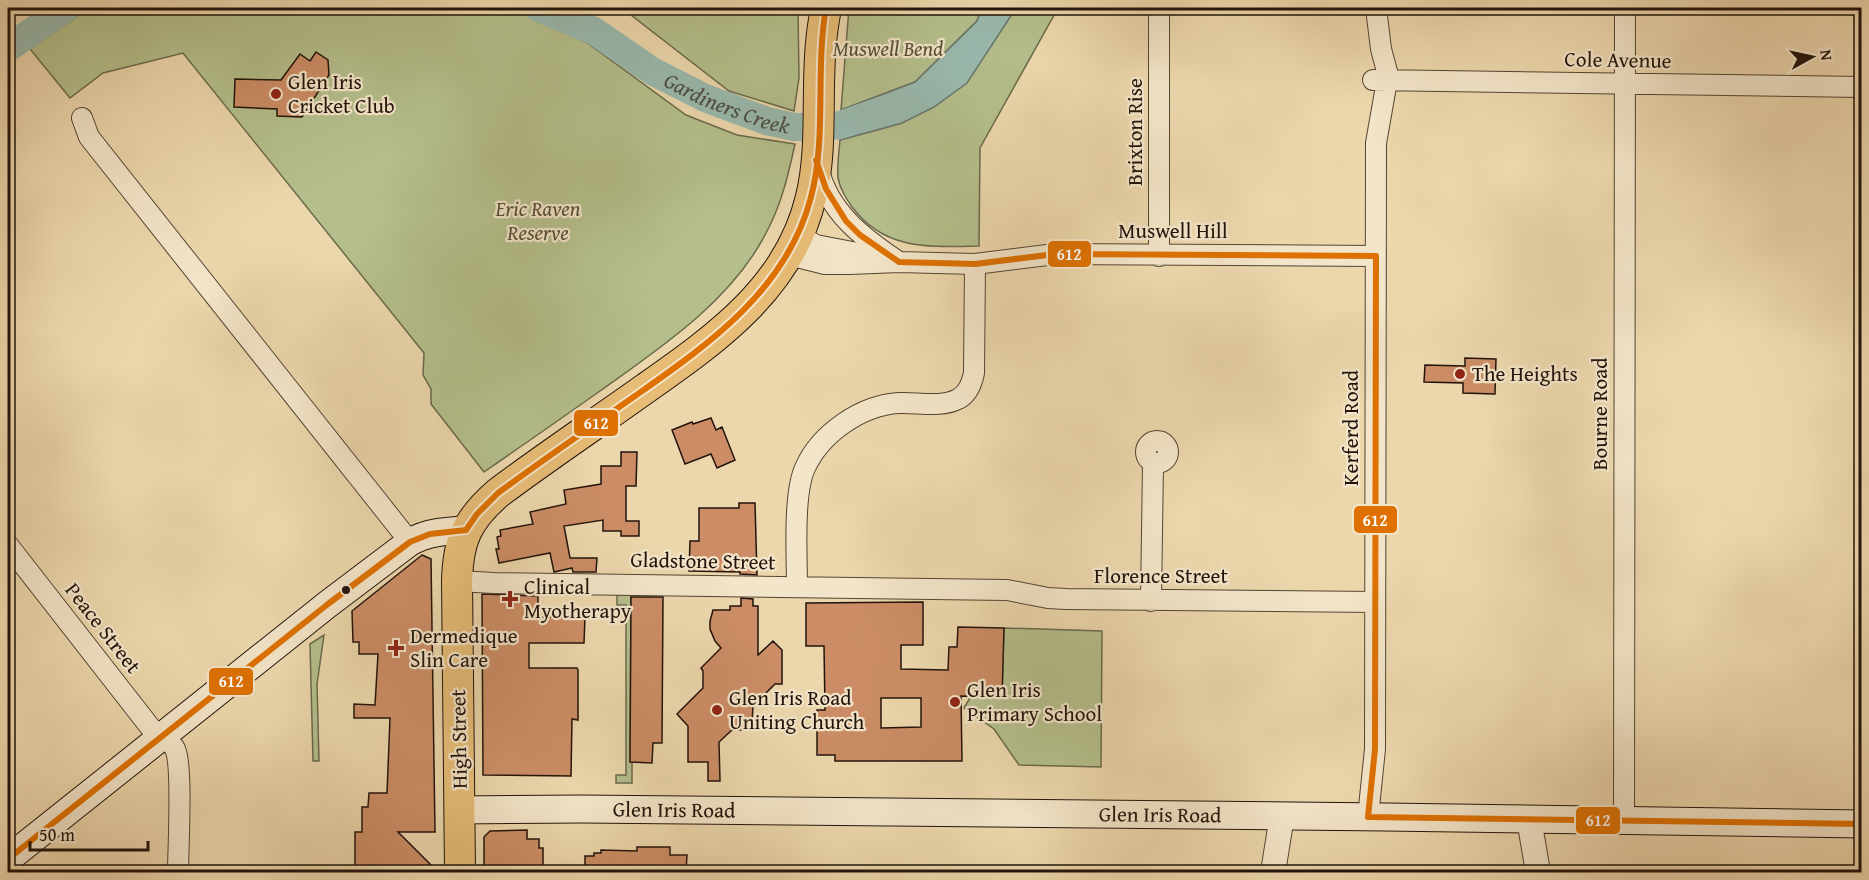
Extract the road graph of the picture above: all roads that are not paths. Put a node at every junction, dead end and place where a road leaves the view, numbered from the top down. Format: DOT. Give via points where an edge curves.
graph roads {
  1 [pos="816,8"];
  2 [pos="826,8"];
  3 [pos="1159,8"];
  4 [pos="1625,8"];
  5 [pos="1376,14"];
  6 [pos="820,44"];
  7 [pos="1381,80"];
  8 [pos="1625,84"];
  9 [pos="1862,87"];
  10 [pos="82,118"];
  11 [pos="817,153"];
  12 [pos="793,245"];
  13 [pos="1159,256"];
  14 [pos="1376,256"];
  15 [pos="899,262"];
  16 [pos="975,264"];
  17 [pos="1153,463"];
  18 [pos="466,530"];
  19 [pos="410,542"];
  20 [pos="8,546"];
  21 [pos="457,581"];
  22 [pos="797,587"];
  23 [pos="948,589"];
  24 [pos="1151,601"];
  25 [pos="1375,602"];
  26 [pos="162,736"];
  27 [pos="460,810"];
  28 [pos="1273,816"];
  29 [pos="1376,817"];
  30 [pos="1538,819"];
  31 [pos="1624,820"];
  32 [pos="1862,824"];
  33 [pos="8,859"];
  34 [pos="1273,868"];
  35 [pos="1538,872"];
  36 [pos="178,873"];
  37 [pos="460,873"];
  1 -- 6 [label="main road, High Street"];
  2 -- 6 [label="main road, High Street"];
  3 -- 13 [label="street, Brixton Rise"];
  4 -- 8 [label="street, Bourne Road"];
  5 -- 7 [label="street, Kerferd Road" via="1370,62"];
  6 -- 11 [label="main road, High Street"];
  7 -- 8 [label="street, Cole Avenue"];
  7 -- 14 [label="street, Kerferd Road" via="1376,143"];
  8 -- 9 [label="street, Cole Avenue"];
  8 -- 31 [label="street, Bourne Road"];
  10 -- 19 [label="street" via="89,137"];
  11 -- 12 [label="main road, High Street" via="811,198"];
  11 -- 15 [label="street" via="826,189 846,221"];
  12 -- 15 [label="street, Muswell Hill" via="816,245"];
  12 -- 18 [label="main road, High Street" via="759,297 729,327 506,488 486,504"];
  13 -- 14 [label="street, Muswell Hill"];
  13 -- 16 [label="street, Muswell Hill" via="1055,254"];
  14 -- 25 [label="street, Kerferd Road"];
  15 -- 16 [label="street, Muswell Hill"];
  16 -- 22 [label="street" via="974,373 970,387 952,401 899,403 868,410 822,443 805,468 798,493"];
  17 -- 24 [label="street"];
  18 -- 19 [label="main road" via="432,533"];
  18 -- 21 [label="main road, High Street" via="459,549"];
  19 -- 26 [label="main road"];
  20 -- 26 [label="street, Peace Street" via="150,727"];
  21 -- 22 [label="street, Gladstone Street"];
  21 -- 27 [label="main road, High Street"];
  22 -- 23 [label="street, Gladstone Street"];
  23 -- 24 [label="street, Florence Street" via="1007,590 1048,598"];
  24 -- 25 [label="street, Florence Street"];
  25 -- 29 [label="street, Kerferd Road"];
  26 -- 33 [label="main road"];
  26 -- 36 [label="street, Peace Street" via="177,754"];
  27 -- 28 [label="main road, Glen Iris Road"];
  27 -- 37 [label="main road, High Street"];
  28 -- 29 [label="main road, Glen Iris Road"];
  28 -- 34 [label="street"];
  29 -- 30 [label="main road, Glen Iris Road"];
  30 -- 31 [label="main road, Glen Iris Road"];
  30 -- 35 [label="street"];
  31 -- 32 [label="main road, Glen Iris Road"];
}
